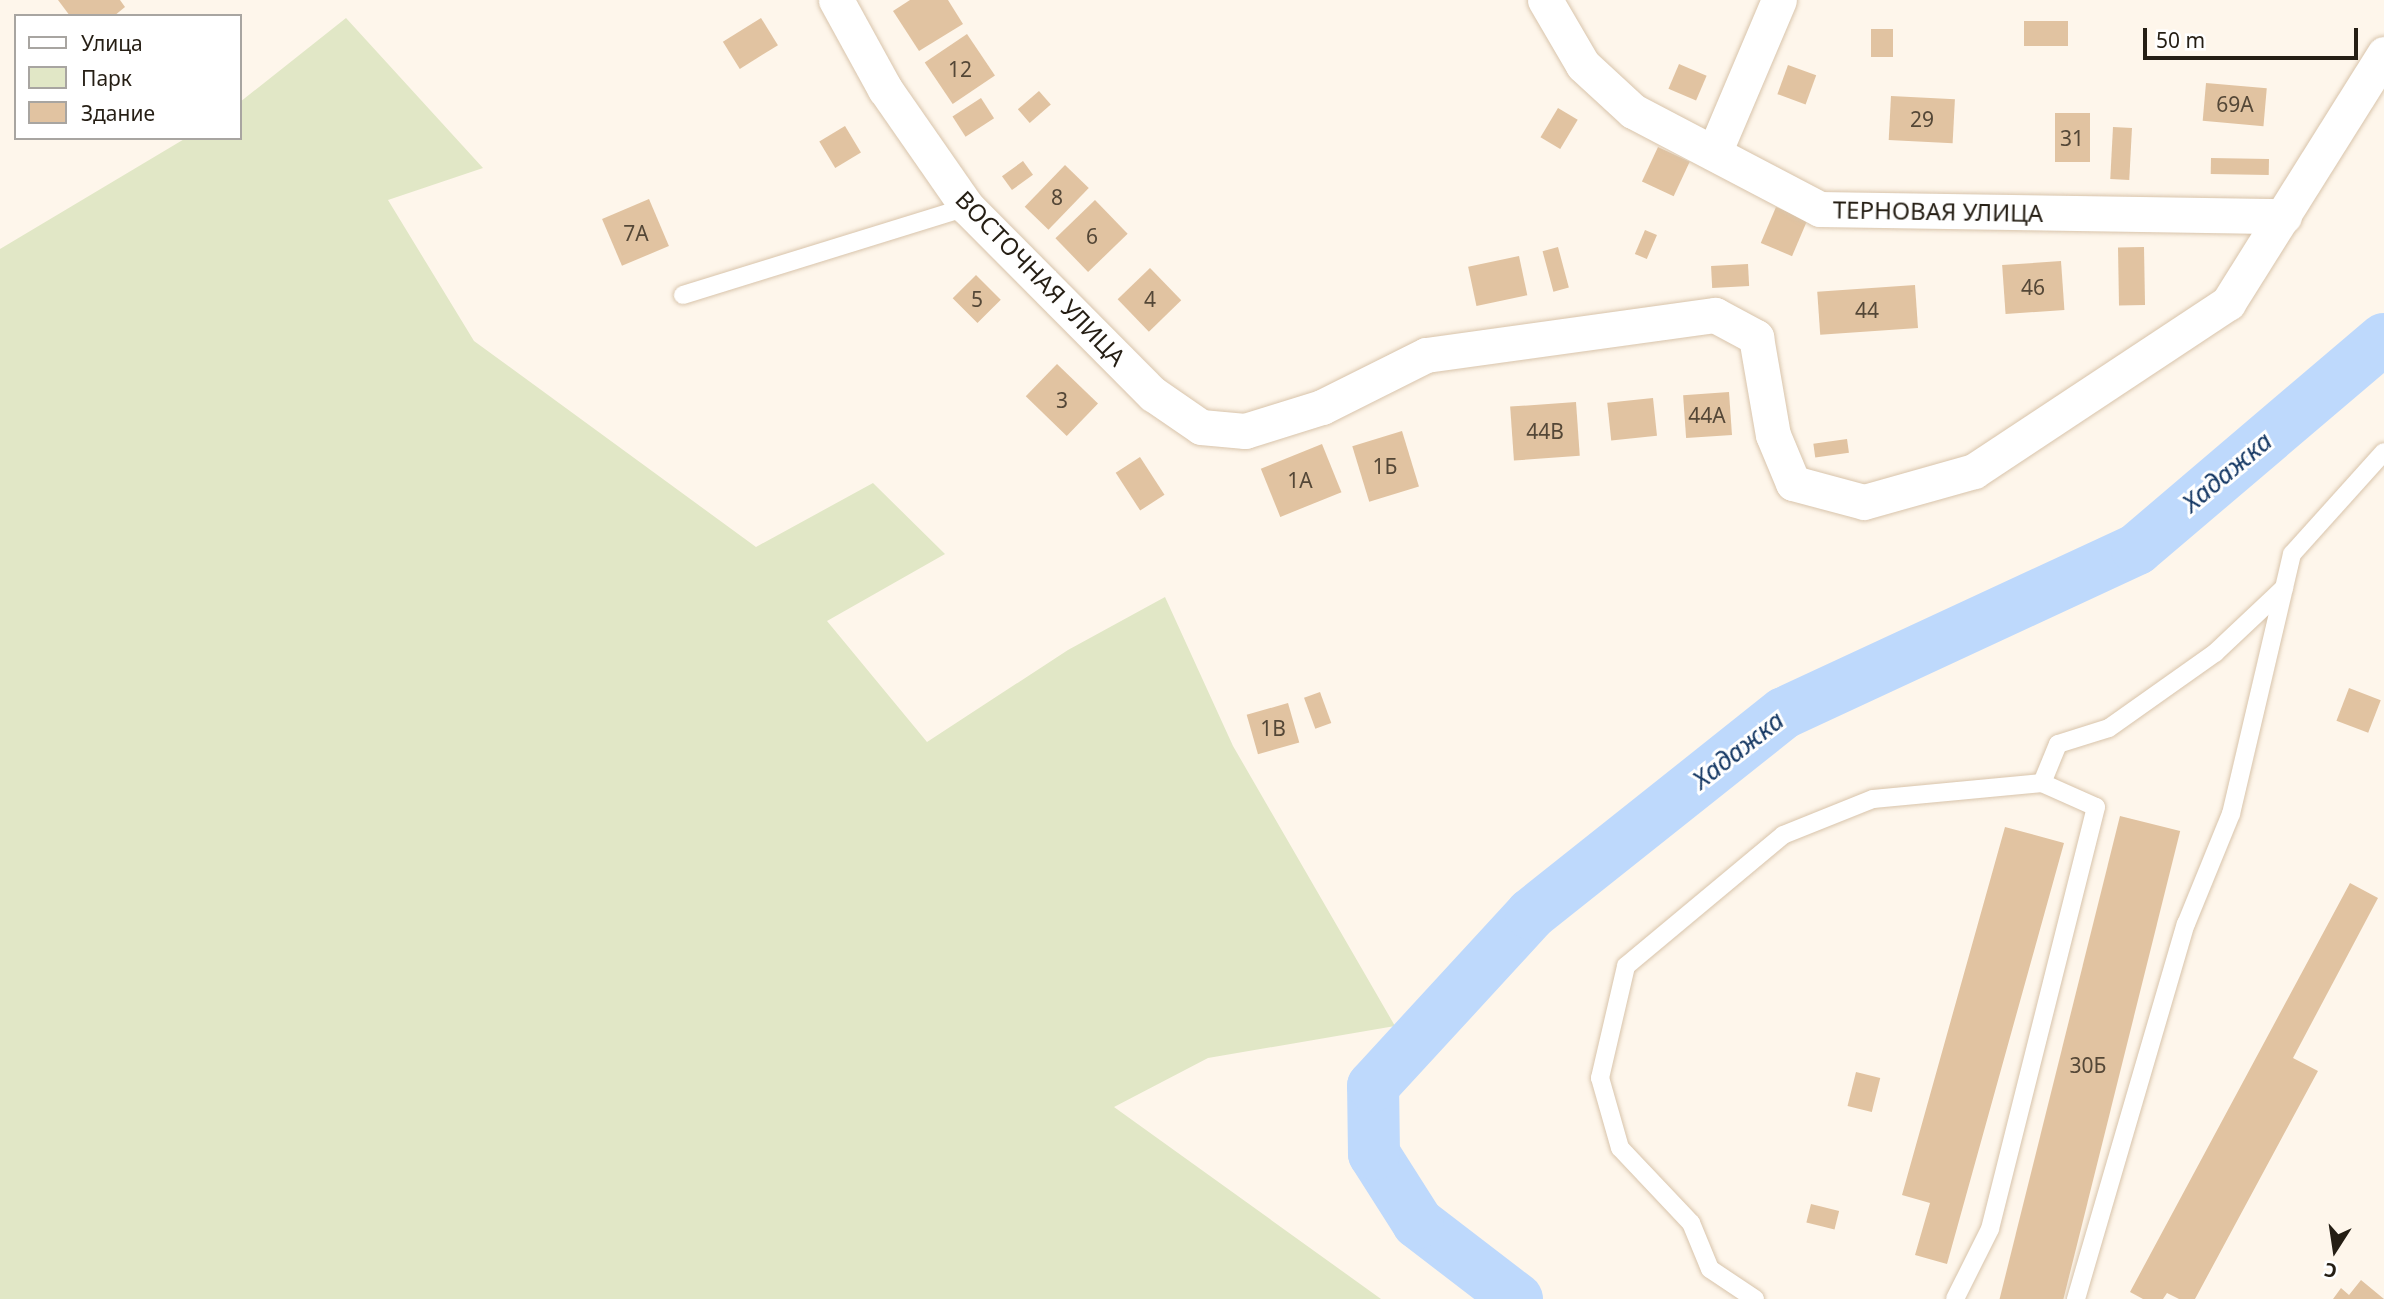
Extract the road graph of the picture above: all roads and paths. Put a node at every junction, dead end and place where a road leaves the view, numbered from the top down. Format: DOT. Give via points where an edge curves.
graph roads {
  1 [pos="836,0"];
  2 [pos="1545,0"];
  3 [pos="1779,0"];
  4 [pos="2384,54"];
  5 [pos="1714,153"];
  6 [pos="967,207"];
  7 [pos="2284,216"];
  8 [pos="683,295"];
  9 [pos="2384,452"];
  10 [pos="2284,588"];
  11 [pos="2042,783"];
  12 [pos="1755,1299"];
  13 [pos="1955,1299"];
  14 [pos="2076,1299"];
  1 -- 6 [label="street, ВОСТОЧНАЯ УЛИЦА" via="885,89"];
  2 -- 5 [label="street, ТЕРНОВАЯ УЛИЦА" via="1583,65 1633,111"];
  3 -- 5 [label="street"];
  4 -- 7 [label="street"];
  5 -- 7 [label="street, ТЕРНОВАЯ УЛИЦА" via="1820,209"];
  6 -- 7 [label="street, ВОСТОЧНАЯ УЛИЦА" via="1153,394 1201,428 1245,431 1322,407 1426,355 1715,315 1756,337 1773,435 1793,483 1864,502 1973,471 2228,303"];
  6 -- 8 [label="lane"];
  9 -- 10 [label="lane" via="2292,554"];
  10 -- 11 [label="lane" via="2215,653 2120,720 2058,744"];
  10 -- 14 [label="lane" via="2231,814 2186,924"];
  11 -- 12 [label="lane" via="1873,799 1783,835 1626,965 1600,1077 1620,1147 1691,1223 1710,1269"];
  11 -- 13 [label="lane" via="2096,807 1990,1228"];
}
